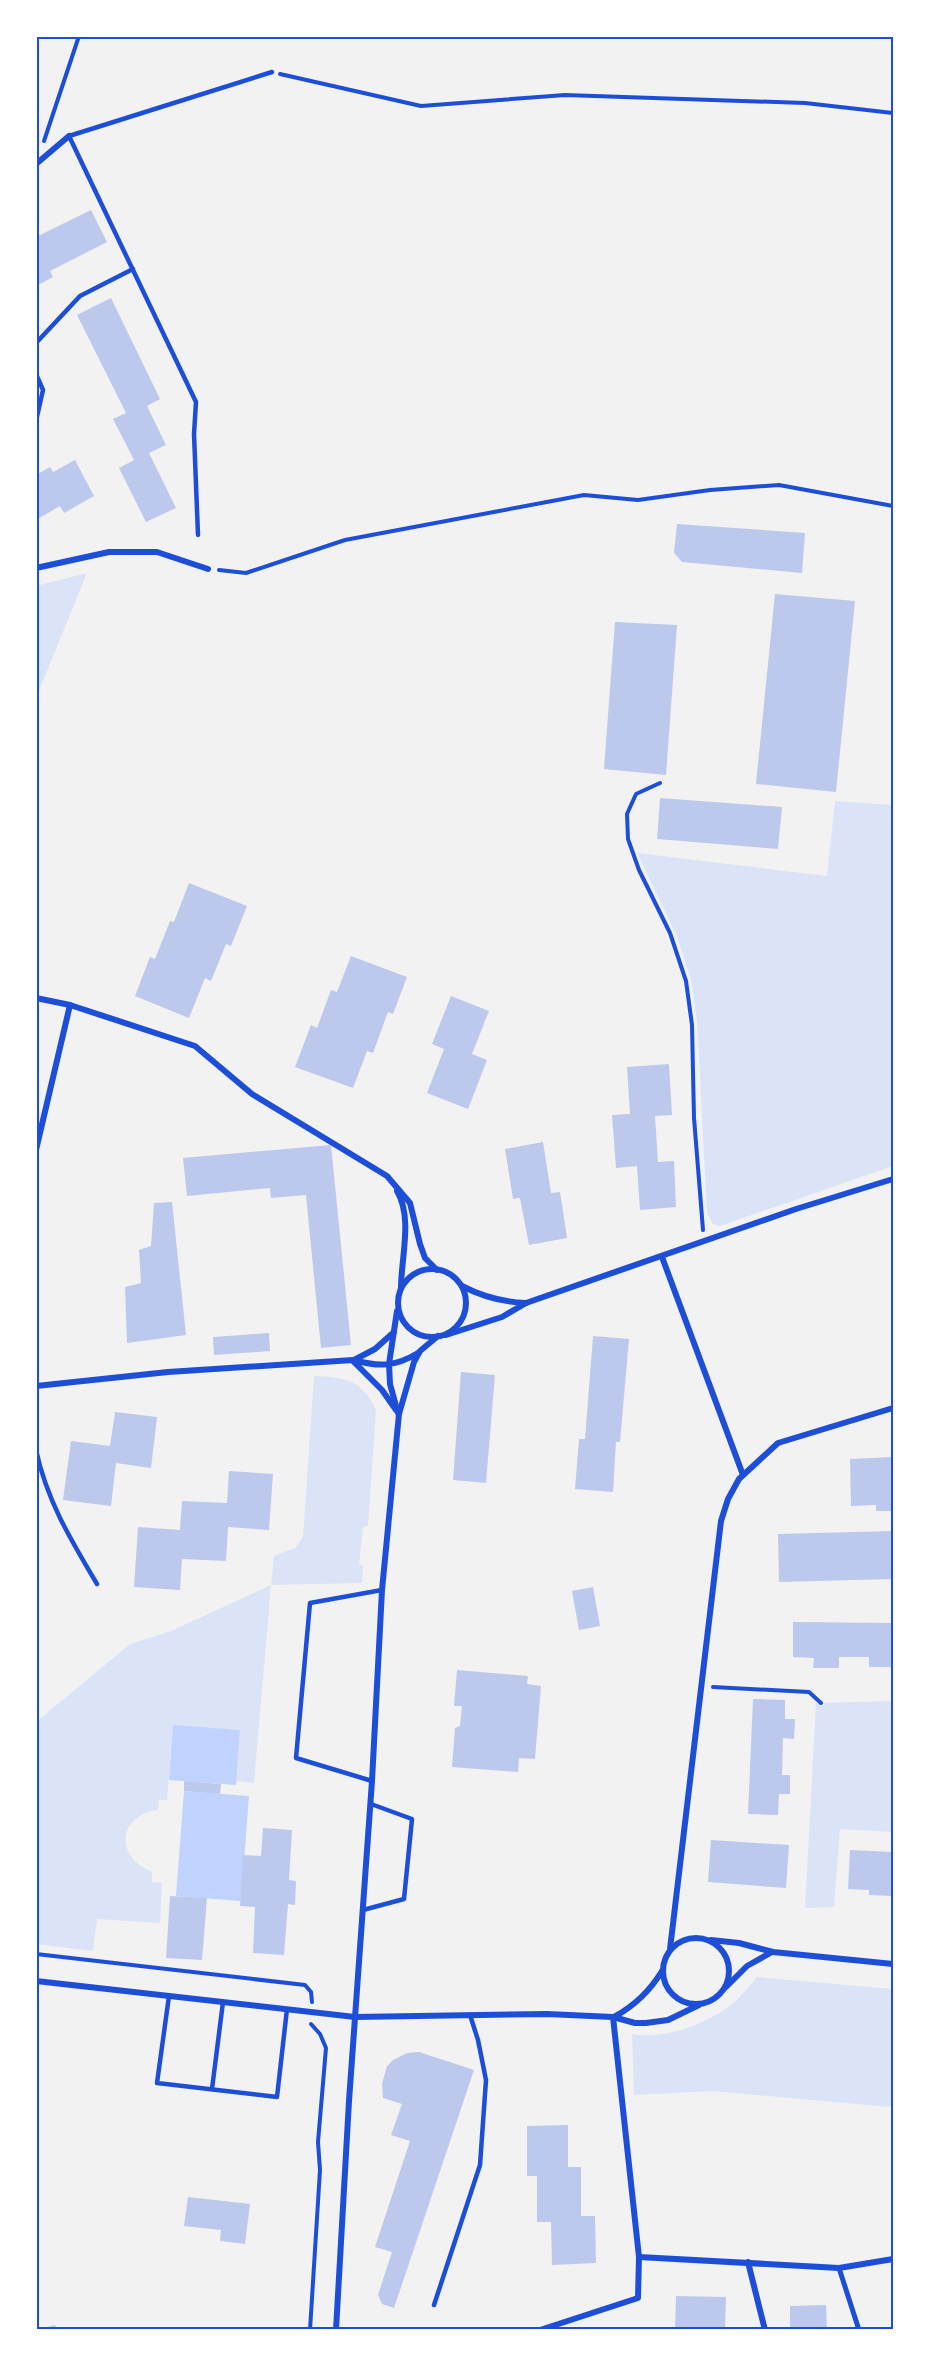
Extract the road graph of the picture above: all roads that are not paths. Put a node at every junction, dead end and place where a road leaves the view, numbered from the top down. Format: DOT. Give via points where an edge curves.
graph roads {
  1 [pos="272,72"];
  2 [pos="69,136"];
  3 [pos="37,164"];
  4 [pos="134,269"];
  5 [pos="36,342"];
  6 [pos="36,374"];
  7 [pos="36,421"];
  8 [pos="198,535"];
  9 [pos="36,568"];
  10 [pos="208,569"];
  11 [pos="36,998"];
  12 [pos="70,1005"];
  13 [pos="36,1150"];
  14 [pos="387,1176"];
  15 [pos="893,1179"];
  16 [pos="662,1257"];
  17 [pos="437,1270"];
  18 [pos="461,1286"];
  19 [pos="401,1291"];
  20 [pos="398,1304"];
  21 [pos="526,1304"];
  22 [pos="394,1331"];
  23 [pos="442,1335"];
  24 [pos="420,1352"];
  25 [pos="353,1360"];
  26 [pos="389,1364"];
  27 [pos="36,1386"];
  28 [pos="893,1408"];
  29 [pos="399,1414"];
  30 [pos="36,1450"];
  31 [pos="743,1475"];
  32 [pos="97,1584"];
  33 [pos="382,1590"];
  34 [pos="372,1781"];
  35 [pos="371,1804"];
  36 [pos="363,1910"];
  37 [pos="698,1938"];
  38 [pos="670,1949"];
  39 [pos="773,1952"];
  40 [pos="893,1964"];
  41 [pos="662,1970"];
  42 [pos="36,1981"];
  43 [pos="723,1991"];
  44 [pos="169,1996"];
  45 [pos="223,2002"];
  46 [pos="699,2005"];
  47 [pos="287,2009"];
  48 [pos="470,2015"];
  49 [pos="355,2017"];
  50 [pos="613,2017"];
  51 [pos="212,2089"];
  52 [pos="639,2257"];
  53 [pos="893,2259"];
  54 [pos="748,2262"];
  55 [pos="839,2268"];
  56 [pos="434,2305"];
  57 [pos="336,2330"];
  58 [pos="540,2330"];
  59 [pos="765,2330"];
  60 [pos="859,2330"];
  1 -- 2 [label="lane"];
  2 -- 3 [label="street"];
  2 -- 4 [label="lane"];
  4 -- 5 [label="lane" via="80,296"];
  4 -- 8 [label="lane" via="196,402"];
  6 -- 7 [label="lane" via="43,390"];
  9 -- 10 [label="street" via="108,552 157,552"];
  11 -- 12 [label="street"];
  12 -- 13 [label="street"];
  12 -- 14 [label="street" via="195,1046 252,1094"];
  14 -- 17 [label="street" via="410,1203 425,1258"];
  14 -- 19 [label="street" via="401,1198 404,1215"];
  15 -- 16 [label="street"];
  16 -- 21 [label="street"];
  16 -- 31 [label="street"];
  17 -- 18 [label="street" via="454,1277"];
  17 -- 19 [label="street" via="411,1276"];
  18 -- 21 [label="street" via="481,1296"];
  18 -- 23 [label="street" via="466,1296 462,1319"];
  19 -- 20 [label="street"];
  20 -- 22 [label="street"];
  20 -- 23 [label="street" via="400,1315 413,1331 423,1336"];
  21 -- 23 [label="street" via="502,1317"];
  22 -- 25 [label="street" via="375,1349"];
  22 -- 26 [label="street"];
  23 -- 24 [label="street"];
  24 -- 26 [label="street" via="403,1362"];
  24 -- 29 [label="street"];
  25 -- 26 [label="street"];
  25 -- 27 [label="street" via="168,1372"];
  25 -- 29 [label="street"];
  26 -- 29 [label="street"];
  28 -- 31 [label="street" via="778,1443"];
  29 -- 33 [label="street"];
  30 -- 32 [label="lane" via="59,1519"];
  31 -- 38 [label="street" via="728,1499 721,1521"];
  33 -- 34 [label="street"];
  33 -- 34 [label="lane" via="310,1603 296,1758"];
  34 -- 35 [label="street"];
  35 -- 36 [label="street"];
  35 -- 36 [label="lane" via="412,1819 404,1899"];
  36 -- 49 [label="street"];
  37 -- 38 [label="street"];
  37 -- 39 [label="street"];
  37 -- 43 [label="street" via="717,1946 728,1962"];
  38 -- 41 [label="street"];
  39 -- 40 [label="street"];
  39 -- 43 [label="street" via="747,1966"];
  41 -- 46 [label="street" via="664,1982 677,2000"];
  41 -- 50 [label="street" via="639,1999"];
  42 -- 44 [label="street"];
  43 -- 46 [label="street"];
  44 -- 45 [label="street"];
  44 -- 51 [label="lane" via="157,2083"];
  45 -- 47 [label="street"];
  45 -- 51 [label="lane"];
  46 -- 50 [label="street" via="658,2022 635,2023"];
  47 -- 49 [label="street"];
  47 -- 51 [label="lane" via="277,2097"];
  48 -- 49 [label="street"];
  48 -- 50 [label="street"];
  48 -- 56 [label="lane" via="486,2080 480,2165"];
  49 -- 57 [label="street"];
  50 -- 52 [label="street"];
  52 -- 54 [label="street"];
  52 -- 58 [label="street" via="638,2298"];
  53 -- 55 [label="street"];
  54 -- 55 [label="street"];
  54 -- 59 [label="street"];
  55 -- 60 [label="street"];
}
